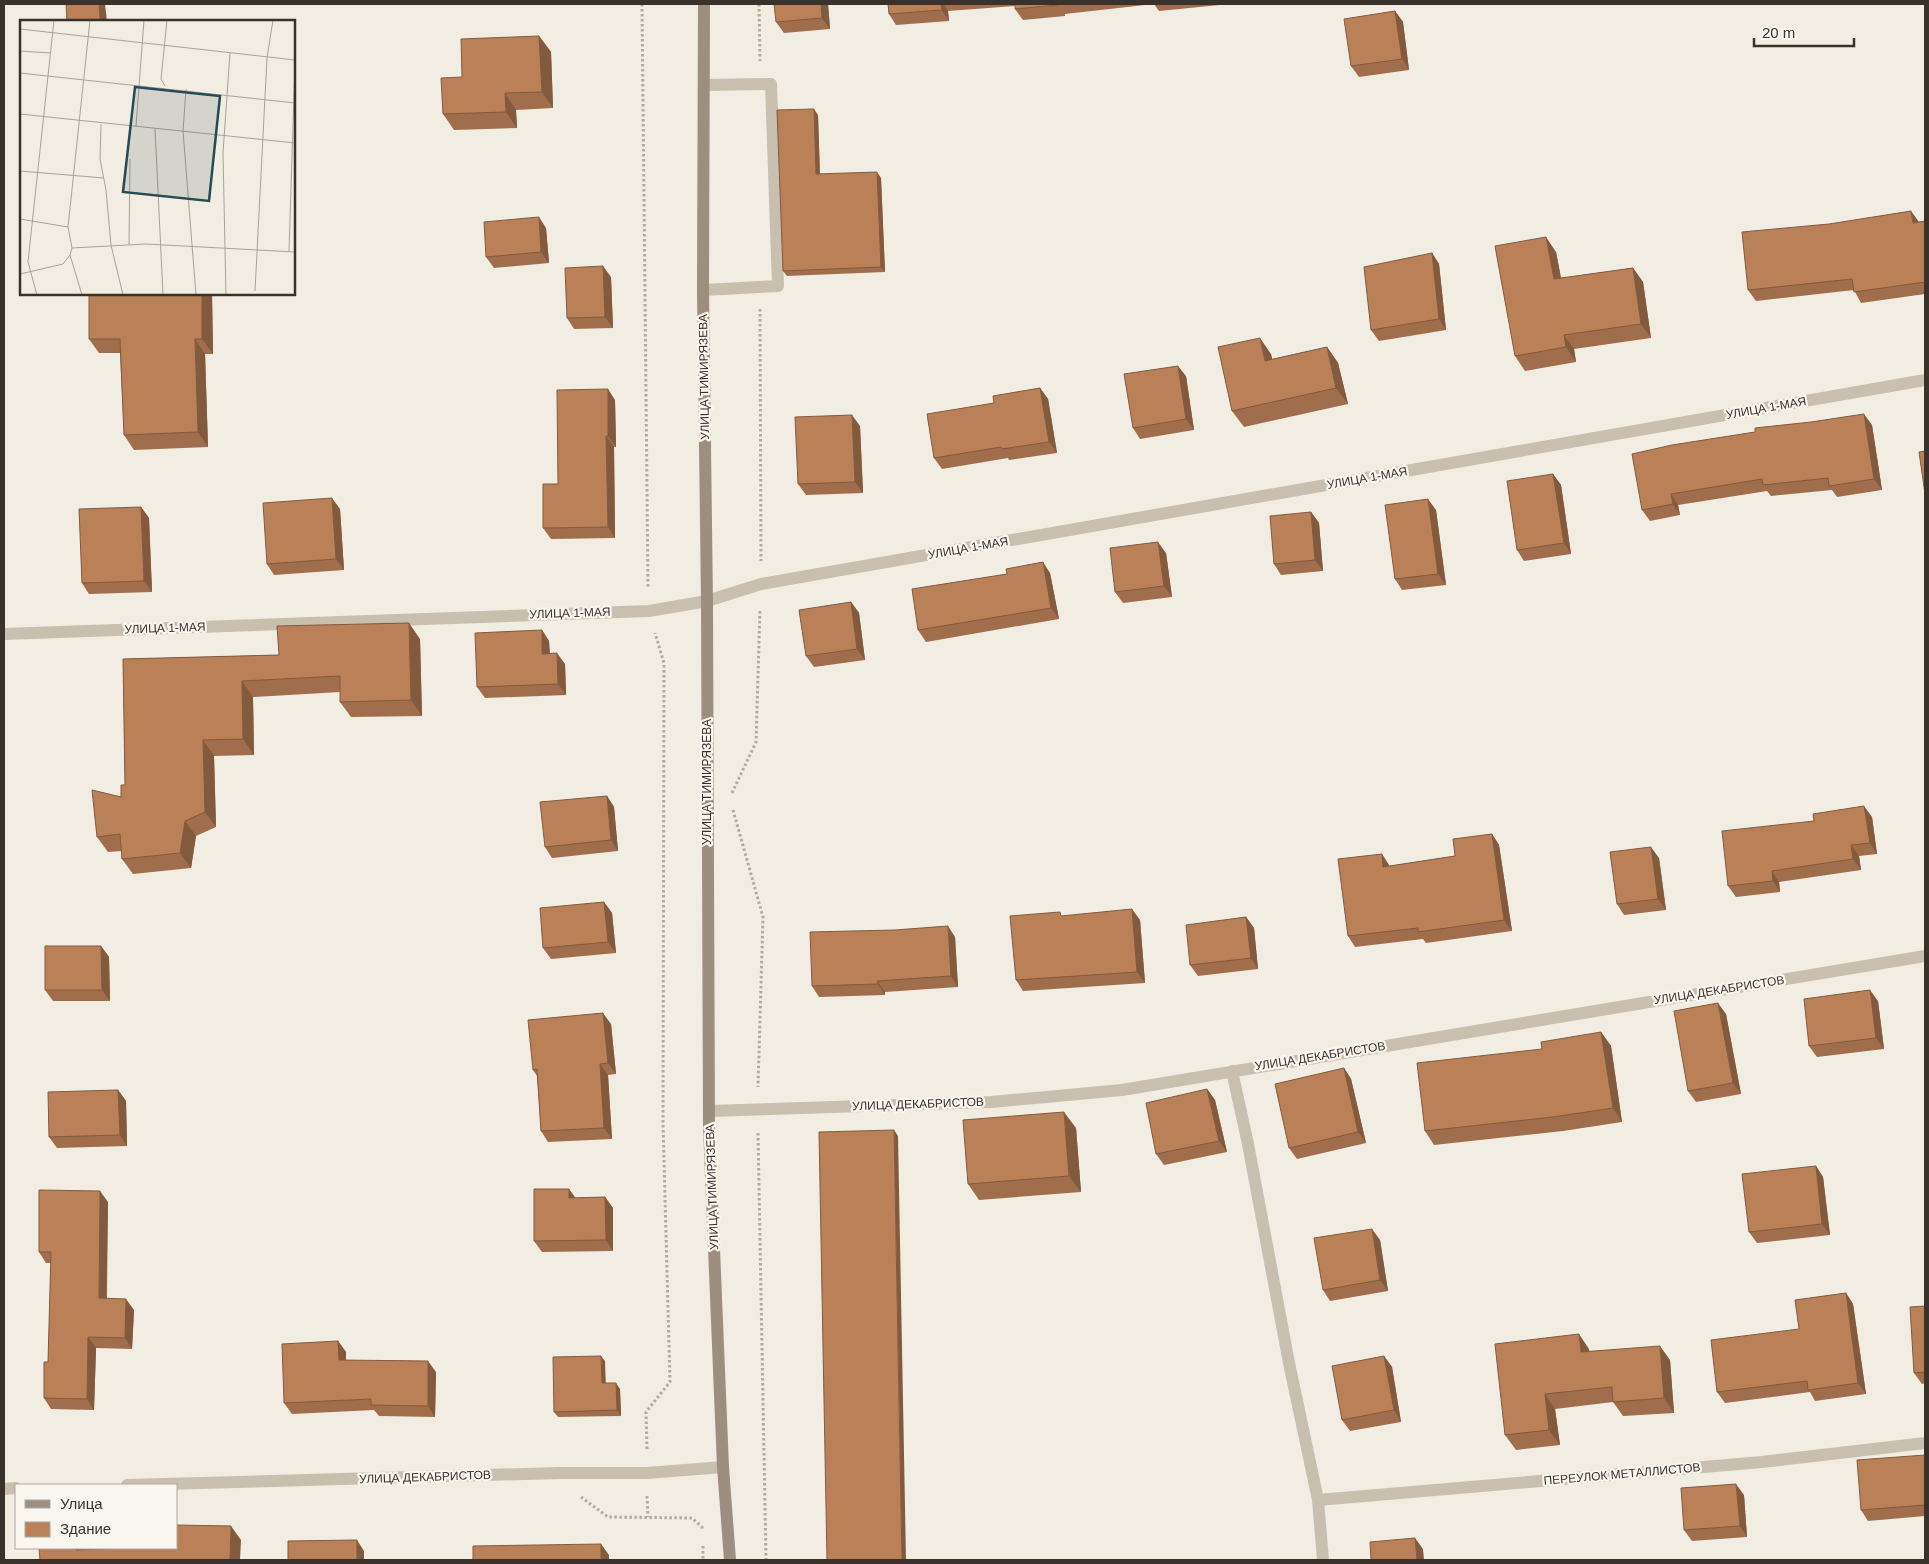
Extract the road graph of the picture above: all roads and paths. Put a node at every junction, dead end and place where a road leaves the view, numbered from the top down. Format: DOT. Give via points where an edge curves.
graph roads {
  1 [pos="642,4"];
  2 [pos="704,4"];
  3 [pos="759,4"];
  4 [pos="761,84"];
  5 [pos="704,85"];
  6 [pos="760,287"];
  7 [pos="704,290"];
  8 [pos="1925,380"];
  9 [pos="761,584"];
  10 [pos="707,601"];
  11 [pos="649,610"];
  12 [pos="4,634"];
  13 [pos="730,798"];
  14 [pos="732,808"];
  15 [pos="1925,956"];
  16 [pos="1232,1071"];
  17 [pos="757,1110"];
  18 [pos="709,1111"];
  19 [pos="1925,1443"];
  20 [pos="723,1467"];
  21 [pos="647,1473"];
  22 [pos="163,1484"];
  23 [pos="580,1496"];
  24 [pos="1318,1500"];
  25 [pos="648,1517"];
  26 [pos="703,1536"];
  27 [pos="703,1544"];
  28 [pos="703,1560"];
  29 [pos="730,1560"];
  30 [pos="766,1560"];
  31 [pos="1323,1560"];
  1 -- 11 [label="path"];
  2 -- 5 [label="main road, УЛИЦА ТИМИРЯЗЕВА"];
  3 -- 4 [label="path"];
  4 -- 5 [label="street"];
  4 -- 6 [label="street" via="771,84 778,286"];
  5 -- 7 [label="main road, УЛИЦА ТИМИРЯЗЕВА"];
  6 -- 7 [label="street"];
  6 -- 9 [label="path"];
  7 -- 10 [label="main road, УЛИЦА ТИМИРЯЗЕВА"];
  8 -- 9 [label="street, УЛИЦА 1-МАЯ"];
  9 -- 10 [label="street, УЛИЦА 1-МАЯ"];
  9 -- 13 [label="path" via="756,742"];
  10 -- 11 [label="street, УЛИЦА 1-МАЯ"];
  10 -- 18 [label="main road, УЛИЦА ТИМИРЯЗЕВА"];
  11 -- 12 [label="street, УЛИЦА 1-МАЯ"];
  11 -- 21 [label="path" via="664,664 663,1123 670,1382 646,1412"];
  14 -- 17 [label="path" via="763,917"];
  15 -- 16 [label="street, УЛИЦА ДЕКАБРИСТОВ"];
  16 -- 17 [label="street, УЛИЦА ДЕКАБРИСТОВ" via="1122,1090 990,1102"];
  16 -- 24 [label="street"];
  17 -- 18 [label="street, УЛИЦА ДЕКАБРИСТОВ"];
  17 -- 30 [label="path"];
  18 -- 20 [label="main road, УЛИЦА ТИМИРЯЗЕВА"];
  19 -- 24 [label="street, ПЕРЕУЛОК МЕТАЛЛИСТОВ" via="1762,1462"];
  20 -- 21 [label="street, УЛИЦА ДЕКАБРИСТОВ"];
  20 -- 29 [label="main road, УЛИЦА ТИМИРЯЗЕВА"];
  21 -- 22 [label="street, УЛИЦА ДЕКАБРИСТОВ"];
  21 -- 25 [label="path"];
  23 -- 25 [label="path" via="608,1517"];
  24 -- 31 [label="street"];
  25 -- 26 [label="path" via="692,1518 702,1528"];
  27 -- 28 [label="path"];
}
